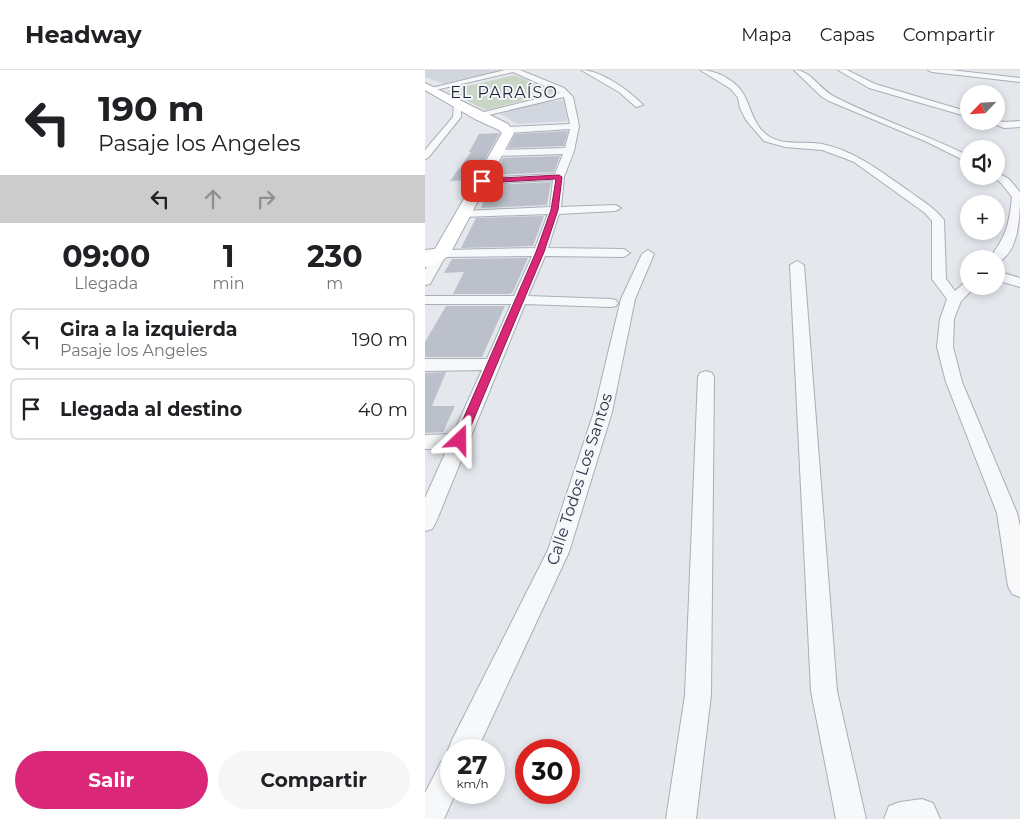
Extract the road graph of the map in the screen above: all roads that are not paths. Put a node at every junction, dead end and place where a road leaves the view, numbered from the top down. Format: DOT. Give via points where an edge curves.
graph roads {
  1 [pos="515,70"];
  2 [pos="585,70"];
  3 [pos="704,70"];
  4 [pos="798,70"];
  5 [pos="842,70"];
  6 [pos="932,70"];
  7 [pos="1003,70"];
  8 [pos="1020,73"];
  9 [pos="1020,80"];
  10 [pos="428,88"];
  11 [pos="565,94"];
  12 [pos="457,104"];
  13 [pos="639,104"];
  14 [pos="960,113"];
  15 [pos="479,116"];
  16 [pos="1020,124"];
  17 [pos="1005,125"];
  18 [pos="575,126"];
  19 [pos="507,130"];
  20 [pos="569,151"];
  21 [pos="496,152"];
  22 [pos="960,155"];
  23 [pos="425,156"];
  24 [pos="559,177"];
  25 [pos="482,181"];
  26 [pos="1005,181"];
  27 [pos="1019,197"];
  28 [pos="615,208"];
  29 [pos="555,210"];
  30 [pos="463,214"];
  31 [pos="1007,244"];
  32 [pos="1020,249"];
  33 [pos="1002,250"];
  34 [pos="443,252"];
  35 [pos="540,252"];
  36 [pos="425,254"];
  37 [pos="625,254"];
  38 [pos="648,254"];
  39 [pos="425,262"];
  40 [pos="797,265"];
  41 [pos="1005,278"];
  42 [pos="425,281"];
  43 [pos="1020,283"];
  44 [pos="960,294"];
  45 [pos="954,299"];
  46 [pos="425,300"];
  47 [pos="520,300"];
  48 [pos="611,303"];
  49 [pos="492,364"];
  50 [pos="425,365"];
  51 [pos="706,377"];
  52 [pos="460,440"];
  53 [pos="425,442"];
  54 [pos="425,522"];
  55 [pos="1020,586"];
  56 [pos="467,739"];
  57 [pos="440,794"];
  58 [pos="428,819"];
  59 [pos="681,819"];
  60 [pos="851,819"];
  61 [pos="899,819"];
  62 [pos="925,819"];
  1 -- 10 [label="street"];
  1 -- 11 [label="street" via="558,87"];
  2 -- 13 [label="street"];
  3 -- 45 [label="street" via="735,88 745,110 761,135 768,140 817,146 845,154 929,211 937,220 939,279"];
  4 -- 22 [label="street" via="832,99"];
  5 -- 14 [label="street" via="872,86"];
  6 -- 9 [label="street"];
  7 -- 8 [label="street"];
  10 -- 12 [label="street"];
  11 -- 15 [label="street"];
  11 -- 18 [label="street" via="569,97"];
  12 -- 15 [label="street"];
  12 -- 23 [label="street" via="457,117"];
  15 -- 19 [label="street"];
  16 -- 17 [label="street"];
  18 -- 19 [label="street"];
  18 -- 20 [label="street"];
  19 -- 21 [label="street"];
  20 -- 21 [label="street"];
  20 -- 24 [label="street"];
  21 -- 25 [label="street"];
  24 -- 25 [label="street"];
  24 -- 29 [label="street"];
  25 -- 30 [label="street"];
  26 -- 27 [label="street"];
  27 -- 31 [label="street" via="1016,220"];
  28 -- 29 [label="street"];
  29 -- 30 [label="street"];
  29 -- 35 [label="street"];
  30 -- 34 [label="street"];
  31 -- 32 [label="street"];
  31 -- 33 [label="street"];
  34 -- 35 [label="street"];
  34 -- 36 [label="street"];
  34 -- 39 [label="street"];
  34 -- 42 [label="street"];
  35 -- 37 [label="street"];
  35 -- 47 [label="street"];
  38 -- 56 [label="street, Calle Todos Los Santos" via="628,299 603,412 558,552"];
  40 -- 60 [label="street" via="824,691"];
  41 -- 43 [label="street"];
  44 -- 45 [label="street"];
  45 -- 55 [label="street" via="947,319 945,347 954,382 1007,513"];
  46 -- 47 [label="street"];
  47 -- 48 [label="street"];
  47 -- 49 [label="street"];
  49 -- 50 [label="street"];
  49 -- 52 [label="street"];
  51 -- 59 [label="street" via="698,695"];
  52 -- 53 [label="street"];
  52 -- 54 [label="street"];
  57 -- 58 [label="street"];
  61 -- 62 [label="street" via="922,814"];
}
